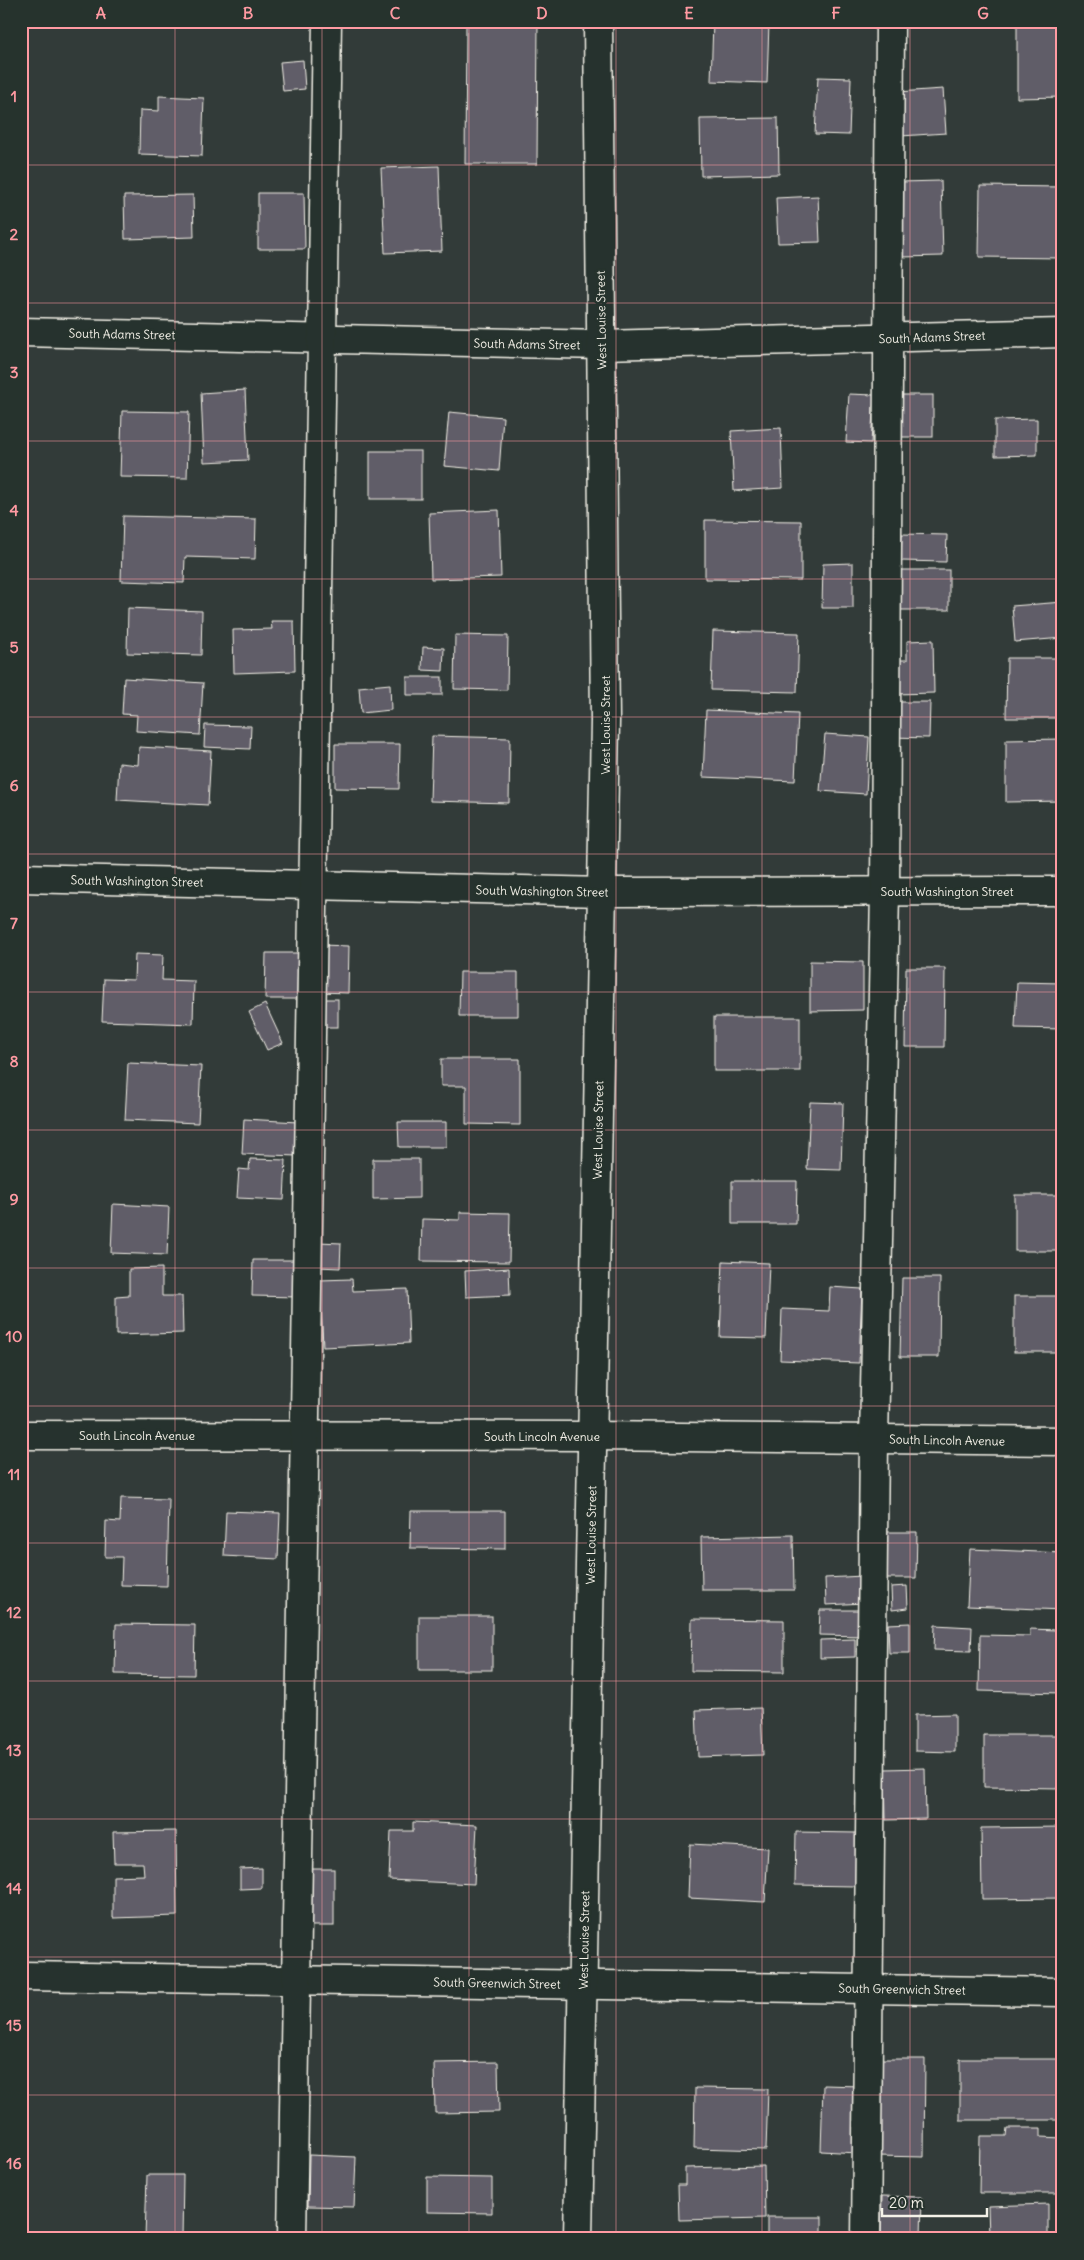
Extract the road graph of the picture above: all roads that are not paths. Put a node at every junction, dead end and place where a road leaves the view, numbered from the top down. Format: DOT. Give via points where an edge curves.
graph roads {
  1 [pos="326,21"];
  2 [pos="598,21"];
  3 [pos="890,21"];
  4 [pos="21,332"];
  5 [pos="1063,333"];
  6 [pos="887,338"];
  7 [pos="322,339"];
  8 [pos="602,345"];
  9 [pos="21,878"];
  10 [pos="314,885"];
  11 [pos="1063,891"];
  12 [pos="603,892"];
  13 [pos="885,892"];
  14 [pos="21,1435"];
  15 [pos="305,1435"];
  16 [pos="593,1436"];
  17 [pos="874,1440"];
  18 [pos="1063,1441"];
  19 [pos="21,1976"];
  20 [pos="297,1980"];
  21 [pos="583,1984"];
  22 [pos="868,1989"];
  23 [pos="1063,1992"];
  24 [pos="292,2239"];
  25 [pos="578,2239"];
  26 [pos="866,2239"];
  1 -- 7 [label="street"];
  2 -- 8 [label="street, West Louise Street"];
  3 -- 6 [label="street"];
  4 -- 7 [label="street, South Adams Street"];
  5 -- 6 [label="street, South Adams Street"];
  6 -- 8 [label="street, South Adams Street"];
  6 -- 13 [label="street"];
  7 -- 8 [label="street, South Adams Street"];
  7 -- 10 [label="street"];
  8 -- 12 [label="street, West Louise Street" via="606,721"];
  9 -- 10 [label="street, South Washington Street"];
  10 -- 12 [label="street, South Washington Street"];
  10 -- 15 [label="street"];
  11 -- 13 [label="street, South Washington Street"];
  12 -- 13 [label="street, South Washington Street"];
  12 -- 16 [label="street, West Louise Street"];
  13 -- 17 [label="street"];
  14 -- 15 [label="street, South Lincoln Avenue"];
  15 -- 16 [label="street, South Lincoln Avenue"];
  15 -- 20 [label="street"];
  16 -- 17 [label="street, South Lincoln Avenue"];
  16 -- 21 [label="street, West Louise Street"];
  17 -- 18 [label="street, South Lincoln Avenue"];
  17 -- 22 [label="street"];
  19 -- 20 [label="street, South Greenwich Street"];
  20 -- 21 [label="street, South Greenwich Street"];
  20 -- 24 [label="street"];
  21 -- 22 [label="street, South Greenwich Street"];
  21 -- 25 [label="street, West Louise Street"];
  22 -- 23 [label="street, South Greenwich Street"];
  22 -- 26 [label="street"];
}
